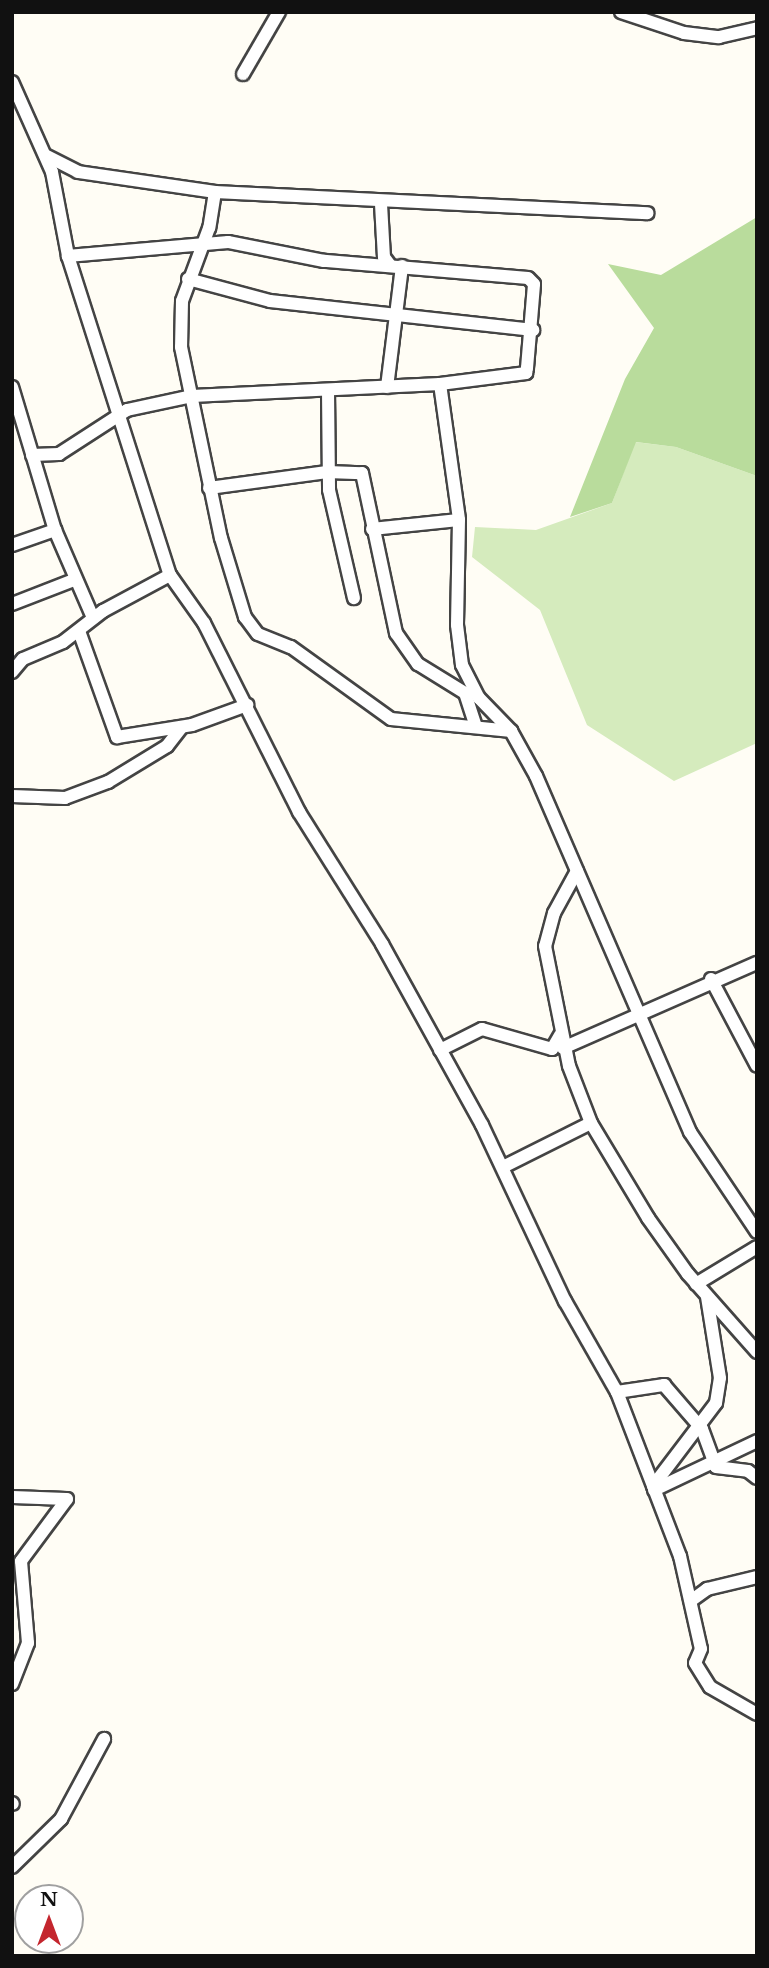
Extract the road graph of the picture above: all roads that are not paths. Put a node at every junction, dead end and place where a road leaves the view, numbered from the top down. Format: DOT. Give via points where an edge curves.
graph roads {
  1 [pos="279,12"];
  2 [pos="621,12"];
  3 [pos="757,28"];
  4 [pos="243,74"];
  5 [pos="12,82"];
  6 [pos="47,156"];
  7 [pos="215,192"];
  8 [pos="381,204"];
  9 [pos="647,214"];
  10 [pos="202,241"];
  11 [pos="181,244"];
  12 [pos="68,256"];
  13 [pos="191,263"];
  14 [pos="396,265"];
  15 [pos="188,279"];
  16 [pos="394,318"];
  17 [pos="533,330"];
  18 [pos="440,384"];
  19 [pos="12,387"];
  20 [pos="387,387"];
  21 [pos="328,391"];
  22 [pos="192,396"];
  23 [pos="117,416"];
  24 [pos="32,455"];
  25 [pos="327,472"];
  26 [pos="209,488"];
  27 [pos="459,520"];
  28 [pos="372,529"];
  29 [pos="55,530"];
  30 [pos="12,545"];
  31 [pos="170,575"];
  32 [pos="74,580"];
  33 [pos="354,598"];
  34 [pos="12,604"];
  35 [pos="93,618"];
  36 [pos="79,631"];
  37 [pos="13,668"];
  38 [pos="247,705"];
  39 [pos="475,724"];
  40 [pos="182,727"];
  41 [pos="511,731"];
  42 [pos="138,736"];
  43 [pos="158,752"];
  44 [pos="12,796"];
  45 [pos="577,871"];
  46 [pos="757,964"];
  47 [pos="711,979"];
  48 [pos="638,1012"];
  49 [pos="561,1041"];
  50 [pos="440,1050"];
  51 [pos="757,1066"];
  52 [pos="591,1122"];
  53 [pos="503,1167"];
  54 [pos="757,1232"];
  55 [pos="757,1247"];
  56 [pos="696,1284"];
  57 [pos="707,1297"];
  58 [pos="755,1349"];
  59 [pos="617,1392"];
  60 [pos="699,1425"];
  61 [pos="757,1441"];
  62 [pos="713,1463"];
  63 [pos="757,1478"];
  64 [pos="654,1488"];
  65 [pos="12,1497"];
  66 [pos="16,1569"];
  67 [pos="757,1577"];
  68 [pos="692,1600"];
  69 [pos="12,1684"];
  70 [pos="757,1714"];
  71 [pos="104,1739"];
  72 [pos="12,1867"];
  1 -- 4 [label="street"];
  2 -- 3 [label="street" via="684,33 719,37"];
  5 -- 6 [label="street" via="27,124"];
  6 -- 7 [label="street" via="78,172"];
  6 -- 12 [label="street"];
  7 -- 8 [label="street"];
  7 -- 10 [label="street"];
  8 -- 9 [label="street"];
  8 -- 14 [label="street" via="384,257"];
  10 -- 11 [label="street"];
  10 -- 13 [label="street"];
  10 -- 14 [label="street" via="324,261"];
  11 -- 12 [label="street"];
  11 -- 13 [label="street"];
  12 -- 23 [label="street"];
  13 -- 15 [label="street"];
  14 -- 16 [label="street"];
  14 -- 17 [label="street" via="532,280"];
  15 -- 16 [label="street" via="270,301"];
  15 -- 22 [label="street" via="181,347"];
  16 -- 17 [label="street"];
  16 -- 20 [label="street"];
  17 -- 18 [label="street" via="526,373"];
  18 -- 20 [label="street"];
  18 -- 27 [label="street"];
  19 -- 24 [label="street"];
  20 -- 21 [label="street"];
  21 -- 22 [label="street"];
  21 -- 25 [label="street"];
  22 -- 23 [label="street"];
  22 -- 26 [label="street"];
  23 -- 24 [label="street" via="66,450"];
  23 -- 31 [label="street"];
  24 -- 29 [label="street"];
  25 -- 26 [label="street"];
  25 -- 28 [label="street" via="362,473"];
  25 -- 33 [label="street" via="340,554"];
  26 -- 39 [label="street" via="232,585 258,634 291,647 391,719"];
  27 -- 28 [label="street"];
  27 -- 41 [label="street" via="457,625 462,665 479,698"];
  28 -- 39 [label="street" via="396,633 418,664 465,693"];
  29 -- 30 [label="street"];
  29 -- 32 [label="street"];
  31 -- 35 [label="street"];
  31 -- 38 [label="street" via="204,623"];
  32 -- 34 [label="street"];
  32 -- 35 [label="street"];
  35 -- 36 [label="street"];
  36 -- 37 [label="street"];
  36 -- 42 [label="street" via="114,735"];
  38 -- 40 [label="street"];
  38 -- 50 [label="street" via="299,812"];
  39 -- 41 [label="street"];
  40 -- 42 [label="street"];
  40 -- 43 [label="street"];
  41 -- 45 [label="street"];
  42 -- 43 [label="street" via="154,742"];
  43 -- 44 [label="street" via="108,782 65,797"];
  45 -- 48 [label="street"];
  45 -- 49 [label="street" via="554,913 545,946"];
  46 -- 47 [label="street"];
  47 -- 48 [label="street"];
  47 -- 51 [label="street"];
  48 -- 49 [label="street"];
  48 -- 54 [label="street" via="690,1132"];
  49 -- 50 [label="street" via="552,1049 482,1029"];
  49 -- 52 [label="street"];
  50 -- 53 [label="street"];
  52 -- 53 [label="street"];
  52 -- 56 [label="street" via="648,1218"];
  53 -- 59 [label="street" via="565,1301"];
  55 -- 56 [label="street"];
  56 -- 57 [label="street"];
  57 -- 58 [label="street"];
  57 -- 60 [label="street" via="720,1378 716,1404"];
  59 -- 60 [label="street" via="664,1385"];
  59 -- 64 [label="street"];
  60 -- 62 [label="street"];
  60 -- 64 [label="street"];
  61 -- 62 [label="street"];
  62 -- 63 [label="street"];
  62 -- 64 [label="street"];
  64 -- 68 [label="street"];
  65 -- 66 [label="street" via="67,1499"];
  66 -- 69 [label="street" via="29,1643"];
  67 -- 68 [label="street" via="730,1581"];
  68 -- 70 [label="street" via="701,1649 695,1664 710,1687"];
  71 -- 72 [label="street" via="61,1819"];
}
